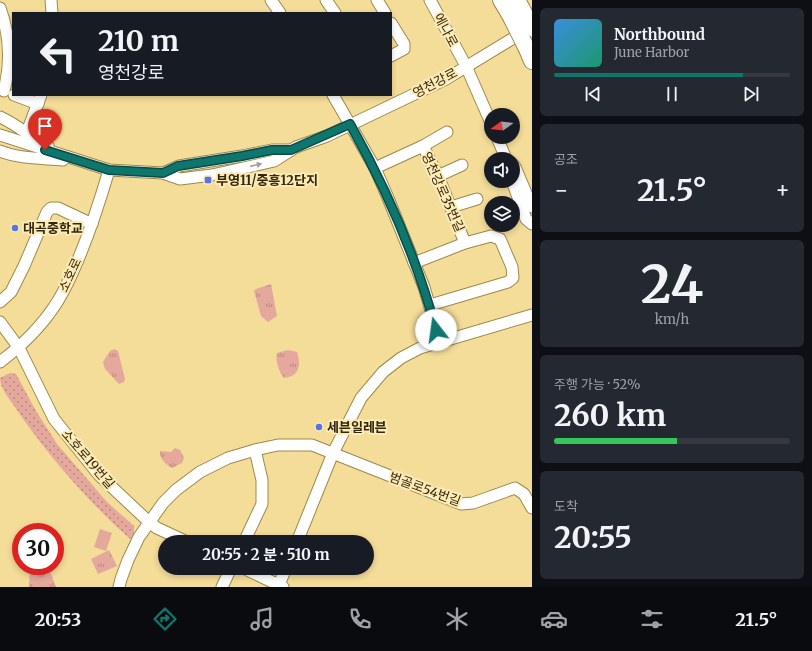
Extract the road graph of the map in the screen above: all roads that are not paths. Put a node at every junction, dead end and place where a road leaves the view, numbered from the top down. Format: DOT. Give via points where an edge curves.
graph roads {
  1 [pos="51,0"];
  2 [pos="326,0"];
  3 [pos="378,0"];
  4 [pos="501,0"];
  5 [pos="430,1"];
  6 [pos="0,8"];
  7 [pos="517,9"];
  8 [pos="52,12"];
  9 [pos="334,12"];
  10 [pos="384,12"];
  11 [pos="392,25"];
  12 [pos="532,28"];
  13 [pos="3,34"];
  14 [pos="392,55"];
  15 [pos="529,55"];
  16 [pos="466,66"];
  17 [pos="8,93"];
  18 [pos="21,96"];
  19 [pos="334,96"];
  20 [pos="39,100"];
  21 [pos="484,108"];
  22 [pos="0,117"];
  23 [pos="350,124"];
  24 [pos="27,132"];
  25 [pos="447,132"];
  26 [pos="0,136"];
  27 [pos="423,146"];
  28 [pos="0,151"];
  29 [pos="91,164"];
  30 [pos="462,166"];
  31 [pos="374,168"];
  32 [pos="109,170"];
  33 [pos="438,176"];
  34 [pos="520,176"];
  35 [pos="515,188"];
  36 [pos="477,198"];
  37 [pos="451,207"];
  38 [pos="532,207"];
  39 [pos="92,224"];
  40 [pos="532,224"];
  41 [pos="465,243"];
  42 [pos="414,264"];
  43 [pos="0,302"];
  44 [pos="430,305"];
  45 [pos="532,315"];
  46 [pos="0,322"];
  47 [pos="440,342"];
  48 [pos="19,348"];
  49 [pos="0,362"];
  50 [pos="255,450"];
  51 [pos="334,453"];
  52 [pos="532,508"];
  53 [pos="149,522"];
  54 [pos="172,535"];
  55 [pos="247,535"];
  56 [pos="299,535"];
  57 [pos="228,575"];
  58 [pos="257,575"];
  59 [pos="284,575"];
  60 [pos="280,586"];
  61 [pos="120,587"];
  62 [pos="222,587"];
  1 -- 8 [label="street"];
  2 -- 9 [label="street"];
  3 -- 10 [label="street"];
  4 -- 7 [label="highway"];
  5 -- 16 [label="street, 에나로"];
  6 -- 13 [label="street"];
  7 -- 12 [label="highway, bridge"];
  7 -- 15 [label="highway, bridge"];
  11 -- 14 [label="street" via="404,44 404,49"];
  12 -- 16 [label="street, 영천강로"];
  13 -- 17 [label="street" via="9,57"];
  16 -- 21 [label="street, 에나로"];
  16 -- 23 [label="street, 영천강로" via="446,79"];
  18 -- 20 [label="street"];
  19 -- 23 [label="street"];
  20 -- 24 [label="street"];
  22 -- 24 [label="street, 영천강로"];
  23 -- 31 [label="street"];
  23 -- 32 [label="street, 영천강로" via="291,150 272,150 178,166 163,173"];
  24 -- 29 [label="street, 영천강로" via="37,141"];
  25 -- 27 [label="street"];
  26 -- 29 [label="street, 영천강로"];
  27 -- 31 [label="street, 영천강로35번길"];
  27 -- 33 [label="street, 영천강로35번길"];
  28 -- 29 [label="street, 영천강로" via="28,158"];
  29 -- 32 [label="street, 영천강로"];
  30 -- 33 [label="street"];
  31 -- 42 [label="street"];
  32 -- 39 [label="street, 소호로"];
  33 -- 37 [label="street, 영천강로35번길"];
  34 -- 38 [label="street"];
  35 -- 40 [label="street" via="526,219"];
  36 -- 37 [label="street"];
  37 -- 41 [label="street, 영천강로35번길"];
  39 -- 43 [label="street" via="58,208 51,208 11,292"];
  39 -- 48 [label="street, 소호로" via="62,293 44,320"];
  41 -- 42 [label="street"];
  41 -- 44 [label="street, 영천강로35번길" via="491,236 500,239 512,267 513,278 508,282"];
  42 -- 44 [label="street"];
  44 -- 47 [label="street"];
  45 -- 47 [label="street"];
  46 -- 48 [label="street, 소호로19번길"];
  47 -- 51 [label="street" via="420,348 401,358 383,372 361,398"];
  48 -- 49 [label="street, 소호로"];
  48 -- 53 [label="street, 소호로19번길" via="54,420 99,475"];
  50 -- 51 [label="street" via="278,445 312,445"];
  50 -- 53 [label="street" via="228,458 200,472 176,490"];
  50 -- 55 [label="street" via="262,480 262,504"];
  51 -- 52 [label="street, 범골로54번길" via="461,504 474,504 515,488 524,494"];
  51 -- 56 [label="street"];
  53 -- 54 [label="street, 소호로19번길"];
  53 -- 61 [label="street" via="128,560"];
  57 -- 62 [label="street"];
  58 -- 60 [label="street"];
  59 -- 60 [label="street"];
}
